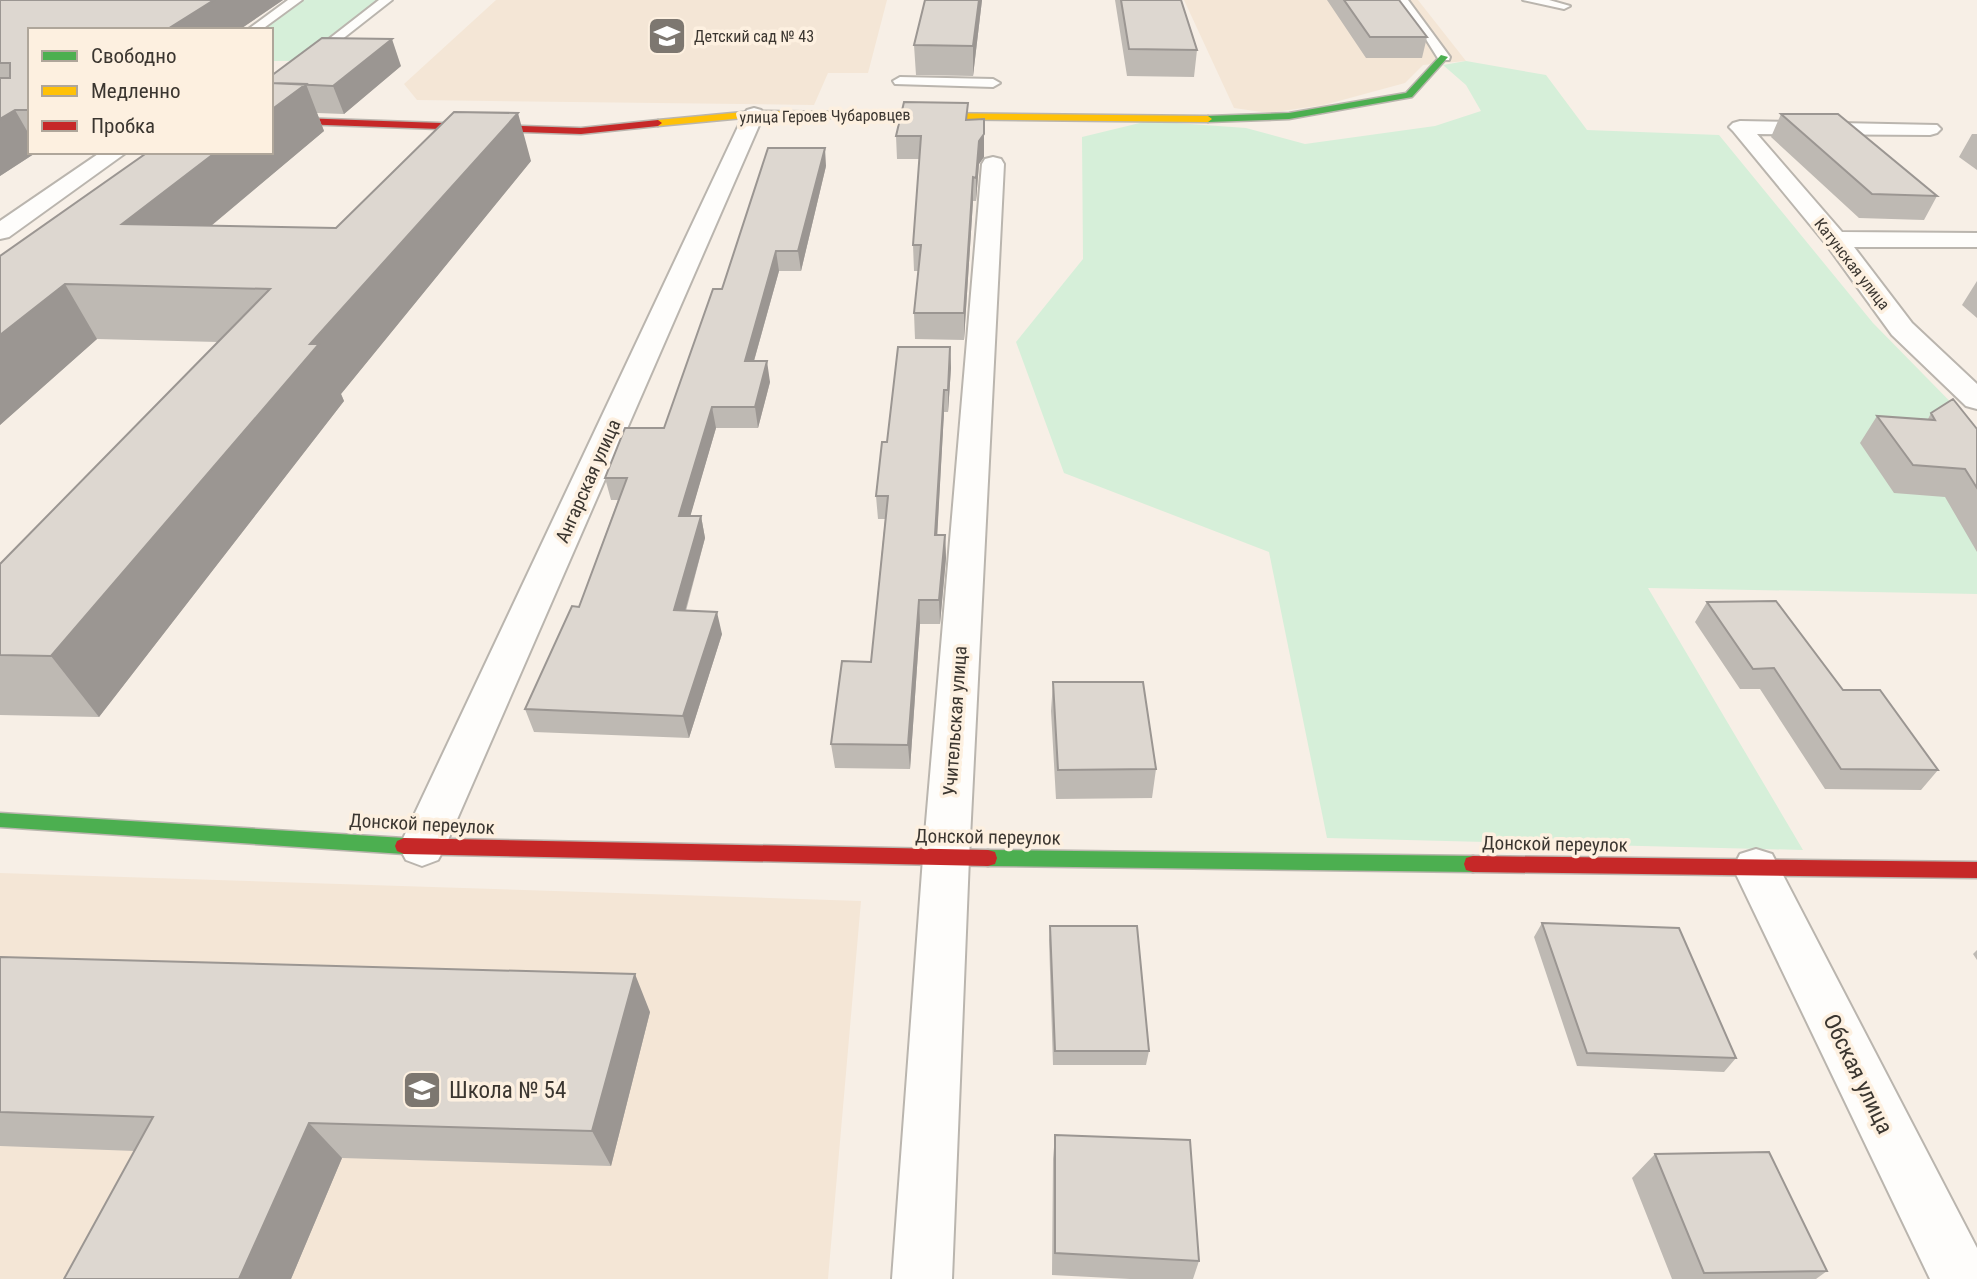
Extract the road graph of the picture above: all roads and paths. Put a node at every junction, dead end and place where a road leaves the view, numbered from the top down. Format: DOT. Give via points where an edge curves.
graph roads {
  1 [pos="296,0"];
  2 [pos="386,0"];
  3 [pos="1402,0"];
  4 [pos="1533,0"];
  5 [pos="1564,6"];
  6 [pos="256,28"];
  7 [pos="1444,57"];
  8 [pos="900,82"];
  9 [pos="993,83"];
  10 [pos="273,89"];
  11 [pos="754,114"];
  12 [pos="273,120"];
  13 [pos="1930,129"];
  14 [pos="113,154"];
  15 [pos="993,164"];
  16 [pos="0,232"];
  17 [pos="1835,239"];
  18 [pos="1977,240"];
  19 [pos="1977,400"];
  20 [pos="0,820"];
  21 [pos="422,847"];
  22 [pos="946,858"];
  23 [pos="1756,868"];
  24 [pos="1977,870"];
  25 [pos="922,1279"];
  26 [pos="1961,1279"];
  1 -- 6 [label="lane"];
  2 -- 10 [label="lane"];
  3 -- 7 [label="lane"];
  4 -- 5 [label="lane"];
  7 -- 11 [label="street, улица Героев Чубаровцев" via="1409,96 1289,116"];
  8 -- 9 [label="lane"];
  11 -- 12 [label="street, улица Героев Чубаровцев" via="581,131"];
  11 -- 21 [label="street, Ангарская улица"];
  13 -- 17 [label="street, Катунская улица" via="1740,127"];
  14 -- 16 [label="street"];
  15 -- 22 [label="street, Учительская улица"];
  17 -- 18 [label="street"];
  17 -- 19 [label="street, Катунская улица" via="1902,329"];
  20 -- 21 [label="street, Донской переулок"];
  21 -- 22 [label="street, Донской переулок"];
  22 -- 23 [label="street, Донской переулок"];
  22 -- 25 [label="street, Учительская улица"];
  23 -- 24 [label="street, Донской переулок"];
  23 -- 26 [label="street, Обская улица"];
}
